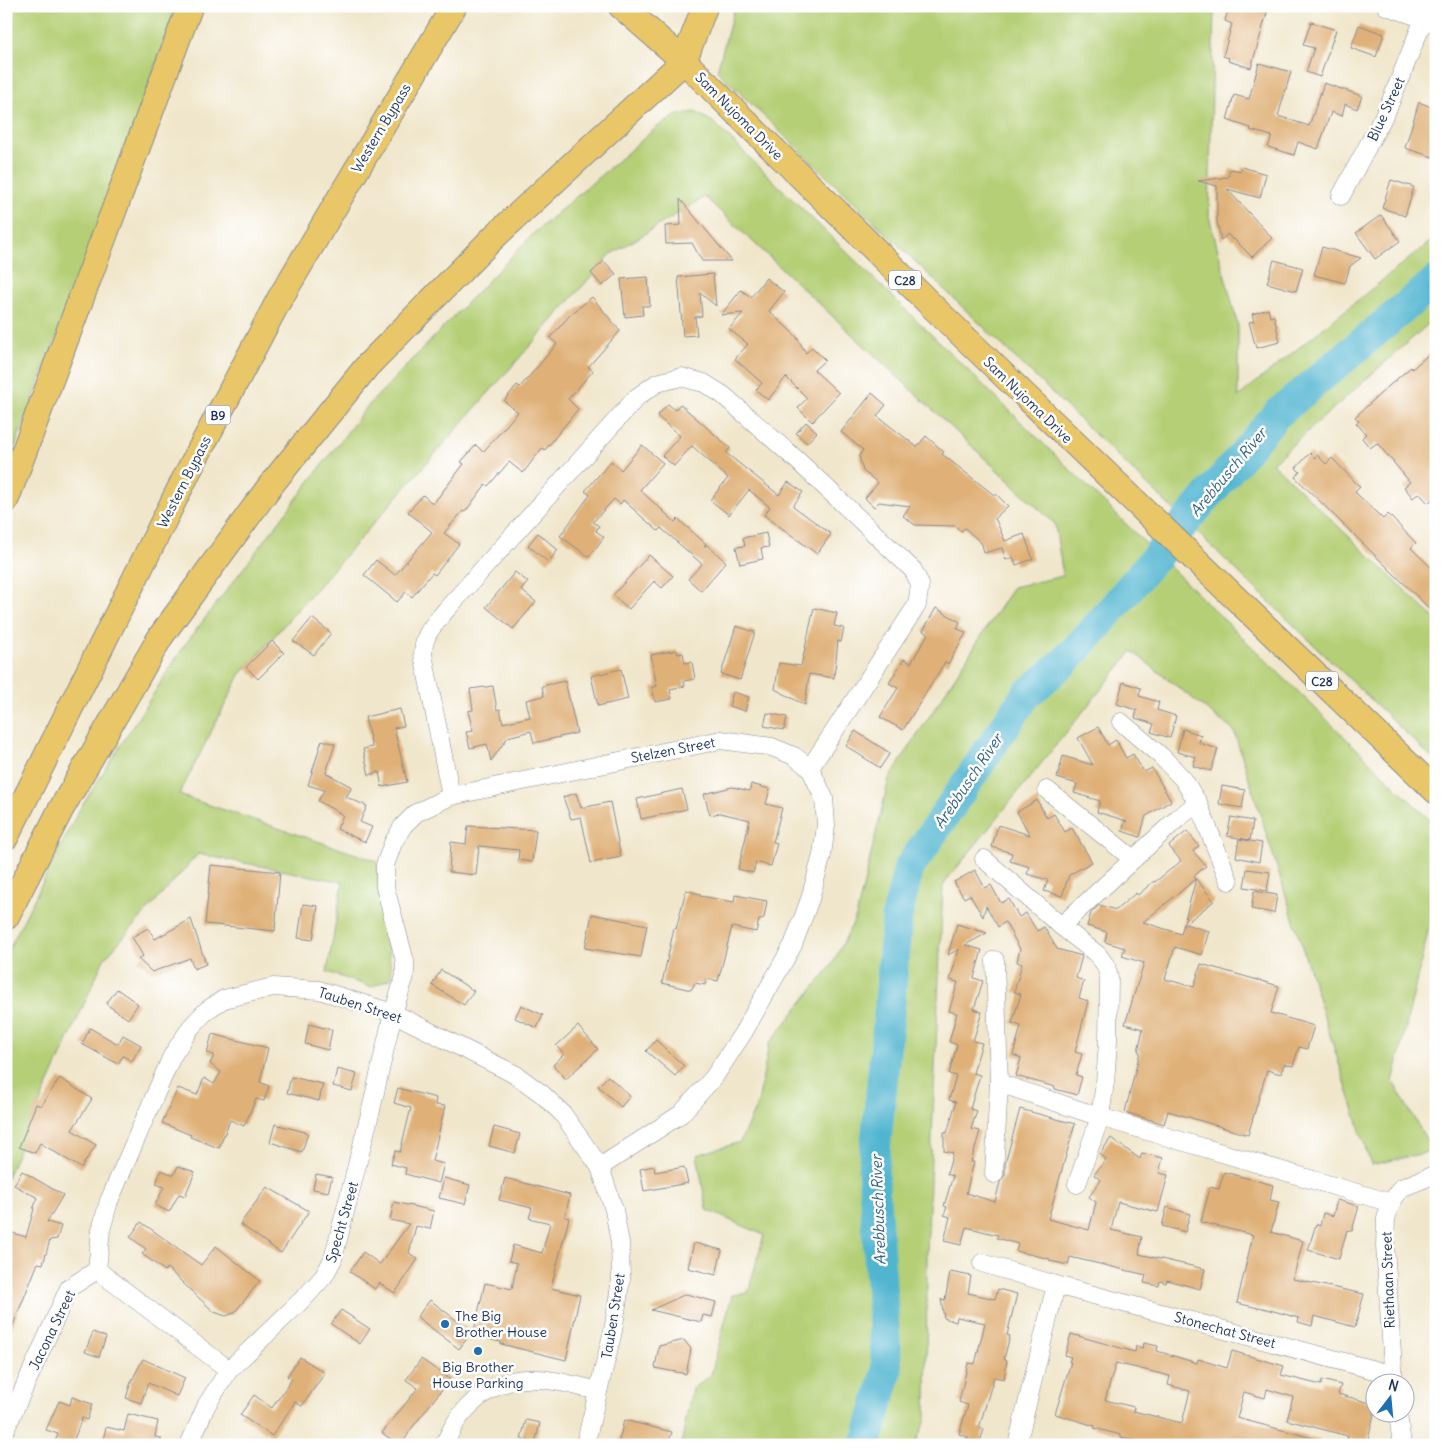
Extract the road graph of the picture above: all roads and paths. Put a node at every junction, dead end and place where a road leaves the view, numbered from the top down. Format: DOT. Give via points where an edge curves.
graph roads {
  1 [pos="190,6"];
  2 [pos="454,6"];
  3 [pos="621,6"];
  4 [pos="706,6"];
  5 [pos="1386,6"];
  6 [pos="1430,16"];
  7 [pos="684,61"];
  8 [pos="1341,196"];
  9 [pos="6,500"];
  10 [pos="1121,722"];
  11 [pos="810,768"];
  12 [pos="1047,790"];
  13 [pos="1436,791"];
  14 [pos="451,796"];
  15 [pos="1198,803"];
  16 [pos="6,838"];
  17 [pos="984,859"];
  18 [pos="1133,859"];
  19 [pos="1229,881"];
  20 [pos="6,917"];
  21 [pos="1061,926"];
  22 [pos="995,960"];
  23 [pos="393,1013"];
  24 [pos="999,1083"];
  25 [pos="1100,1117"];
  26 [pos="600,1168"];
  27 [pos="994,1174"];
  28 [pos="1436,1174"];
  29 [pos="1077,1184"];
  30 [pos="1391,1203"];
  31 [pos="982,1263"];
  32 [pos="97,1270"];
  33 [pos="1056,1285"];
  34 [pos="229,1370"];
  35 [pos="1376,1374"];
  36 [pos="1394,1374"];
  37 [pos="598,1391"];
  38 [pos="1399,1424"];
  39 [pos="6,1428"];
  40 [pos="189,1445"];
  41 [pos="444,1445"];
  42 [pos="585,1445"];
  43 [pos="1018,1445"];
  44 [pos="1402,1445"];
  1 -- 9 [label="highway"];
  2 -- 16 [label="highway, Western Bypass / B9" via="279,300 188,472"];
  3 -- 7 [label="highway, Sam Nujoma Drive / C28"];
  4 -- 7 [label="highway"];
  5 -- 6 [label="street"];
  6 -- 8 [label="street, Blue Street" via="1388,108"];
  7 -- 13 [label="highway, Sam Nujoma Drive / C28" via="935,310"];
  7 -- 20 [label="highway" via="494,237 368,365 270,486 161,636 60,811"];
  10 -- 15 [label="street" via="1183,779"];
  11 -- 14 [label="street, Stelzen Street" via="794,756 772,747 721,740"];
  11 -- 14 [label="street" via="917,604 920,584 914,570 723,395 704,383 681,377 657,383 637,398 427,633 423,654"];
  11 -- 26 [label="street" via="824,798 826,825 820,864 794,945 743,1033 714,1076 681,1114"];
  12 -- 18 [label="street"];
  14 -- 23 [label="street, Stelzen Street" via="416,813 403,826 386,865 385,887 405,961 405,976"];
  15 -- 18 [label="street"];
  15 -- 19 [label="street"];
  17 -- 21 [label="street"];
  18 -- 21 [label="street"];
  21 -- 25 [label="street" via="1098,955 1106,966 1108,1042"];
  22 -- 24 [label="street"];
  23 -- 26 [label="street, Tauben Street" via="516,1075 542,1094 562,1113"];
  23 -- 32 [label="street, Tauben Street" via="319,990 273,987 224,999 207,1010 172,1056 108,1201"];
  23 -- 34 [label="street, Specht Street" via="372,1110 333,1259 324,1276"];
  24 -- 25 [label="street"];
  24 -- 27 [label="street"];
  25 -- 29 [label="street"];
  25 -- 30 [label="street"];
  26 -- 37 [label="street, Tauben Street" via="614,1210 620,1243 621,1279 613,1331"];
  28 -- 30 [label="street" via="1401,1188"];
  30 -- 36 [label="street, Riethaan Street" via="1386,1219 1385,1246"];
  31 -- 33 [label="street, Stonechat Street"];
  32 -- 34 [label="street"];
  32 -- 39 [label="street, Jacona Street" via="69,1288"];
  33 -- 35 [label="street, Stonechat Street"];
  33 -- 43 [label="street"];
  34 -- 40 [label="street, Specht Street" via="207,1404"];
  37 -- 41 [label="street" via="535,1378 504,1382 481,1394 460,1416"];
  37 -- 42 [label="street, Tauben Street"];
  38 -- 44 [label="street"];
}
